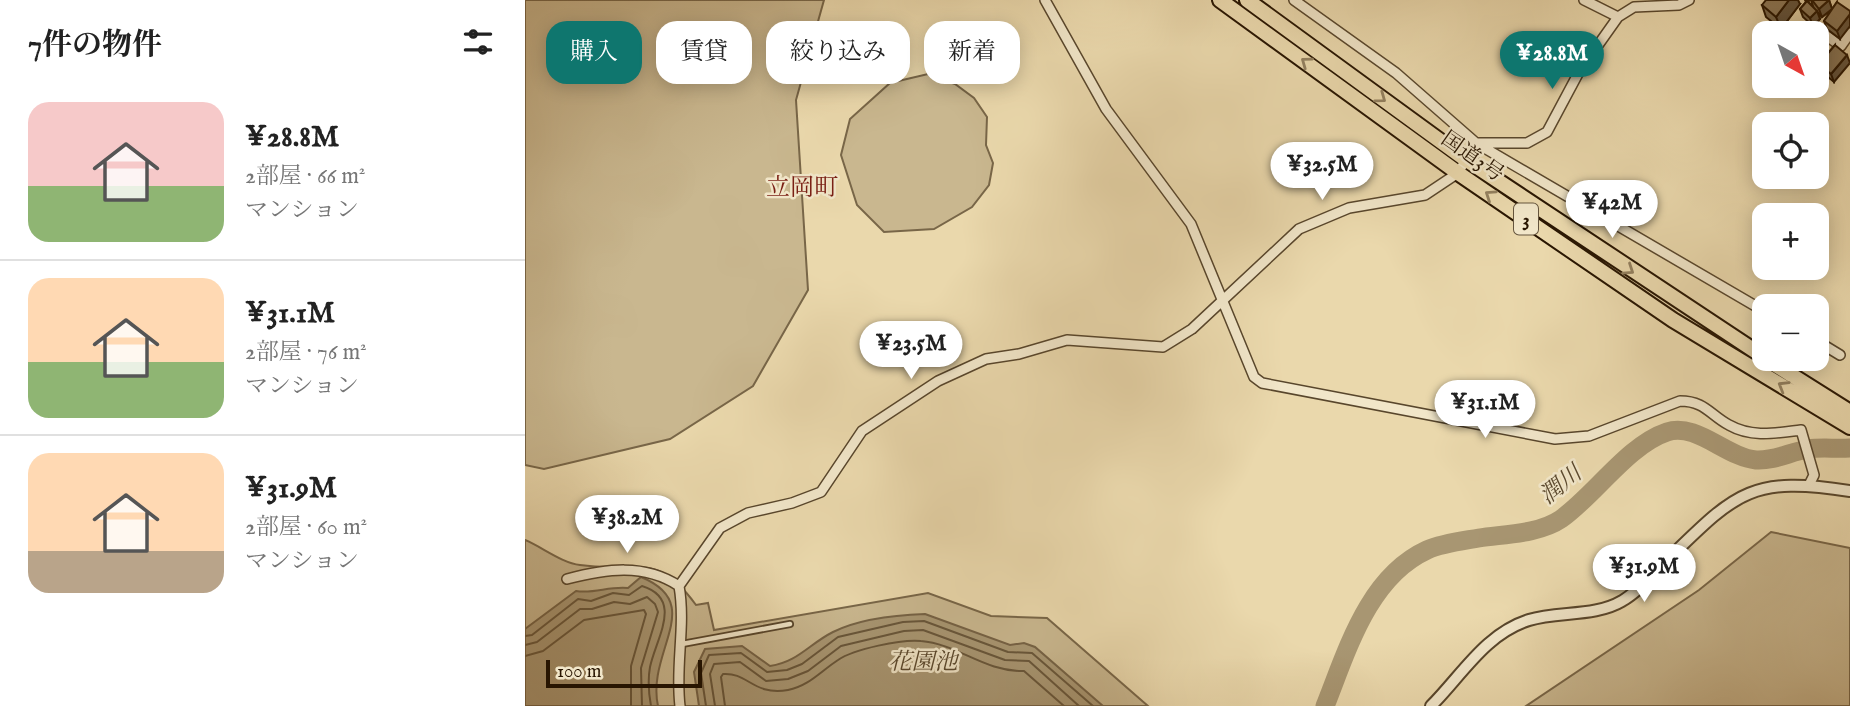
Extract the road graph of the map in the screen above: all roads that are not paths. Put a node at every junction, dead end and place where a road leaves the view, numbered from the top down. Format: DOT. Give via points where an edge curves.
graph roads {
  1 [pos="1045,0"];
  2 [pos="1220,0"];
  3 [pos="1247,0"];
  4 [pos="1294,0"];
  5 [pos="1584,0"];
  6 [pos="1689,0"];
  7 [pos="1618,17"];
  8 [pos="1850,33"];
  9 [pos="1829,38"];
  10 [pos="1476,143"];
  11 [pos="1462,166"];
  12 [pos="1221,301"];
  13 [pos="1752,304"];
  14 [pos="1829,348"];
  15 [pos="1752,350"];
  16 [pos="1840,355"];
  17 [pos="1782,371"];
  18 [pos="1847,420"];
  19 [pos="1812,480"];
  20 [pos="1850,491"];
  21 [pos="567,579"];
  22 [pos="679,586"];
  23 [pos="790,624"];
  24 [pos="681,644"];
  25 [pos="680,706"];
  26 [pos="1431,706"];
  1 -- 12 [label="street" via="1106,109 1191,224"];
  11 -- 2 [label="highway, 国道3号 / 3, one-way"];
  3 -- 11 [label="highway, 国道3号 / 3, one-way"];
  4 -- 10 [label="street" via="1396,73"];
  5 -- 7 [label="street"];
  6 -- 7 [label="street" via="1679,5 1634,6"];
  7 -- 10 [label="street" via="1579,72 1547,132 1527,143"];
  8 -- 9 [label="street" via="1841,46"];
  10 -- 11 [label="street"];
  10 -- 13 [label="street"];
  11 -- 12 [label="street" via="1425,195 1349,208 1299,229"];
  11 -- 15 [label="highway, 国道3号 / 3, one-way"];
  18 -- 11 [label="highway, 国道3号 / 3, one-way" via="1673,320"];
  12 -- 19 [label="street" via="1254,377 1262,383 1555,439 1589,436 1680,401 1695,401 1731,427 1750,433 1801,430"];
  12 -- 22 [label="street" via="1192,329 1163,347 1067,340 986,359 938,382 862,431 821,492 748,513 720,528"];
  14 -- 16 [label="street"];
  17 -- 18 [label="highway, 国道3号 / 3"];
  19 -- 20 [label="street"];
  19 -- 26 [label="street" via="1741,495 1620,602 1531,619 1493,637"];
  21 -- 22 [label="street" via="622,570 650,571"];
  22 -- 24 [label="street"];
  23 -- 24 [label="lane"];
  24 -- 25 [label="street"];
}
